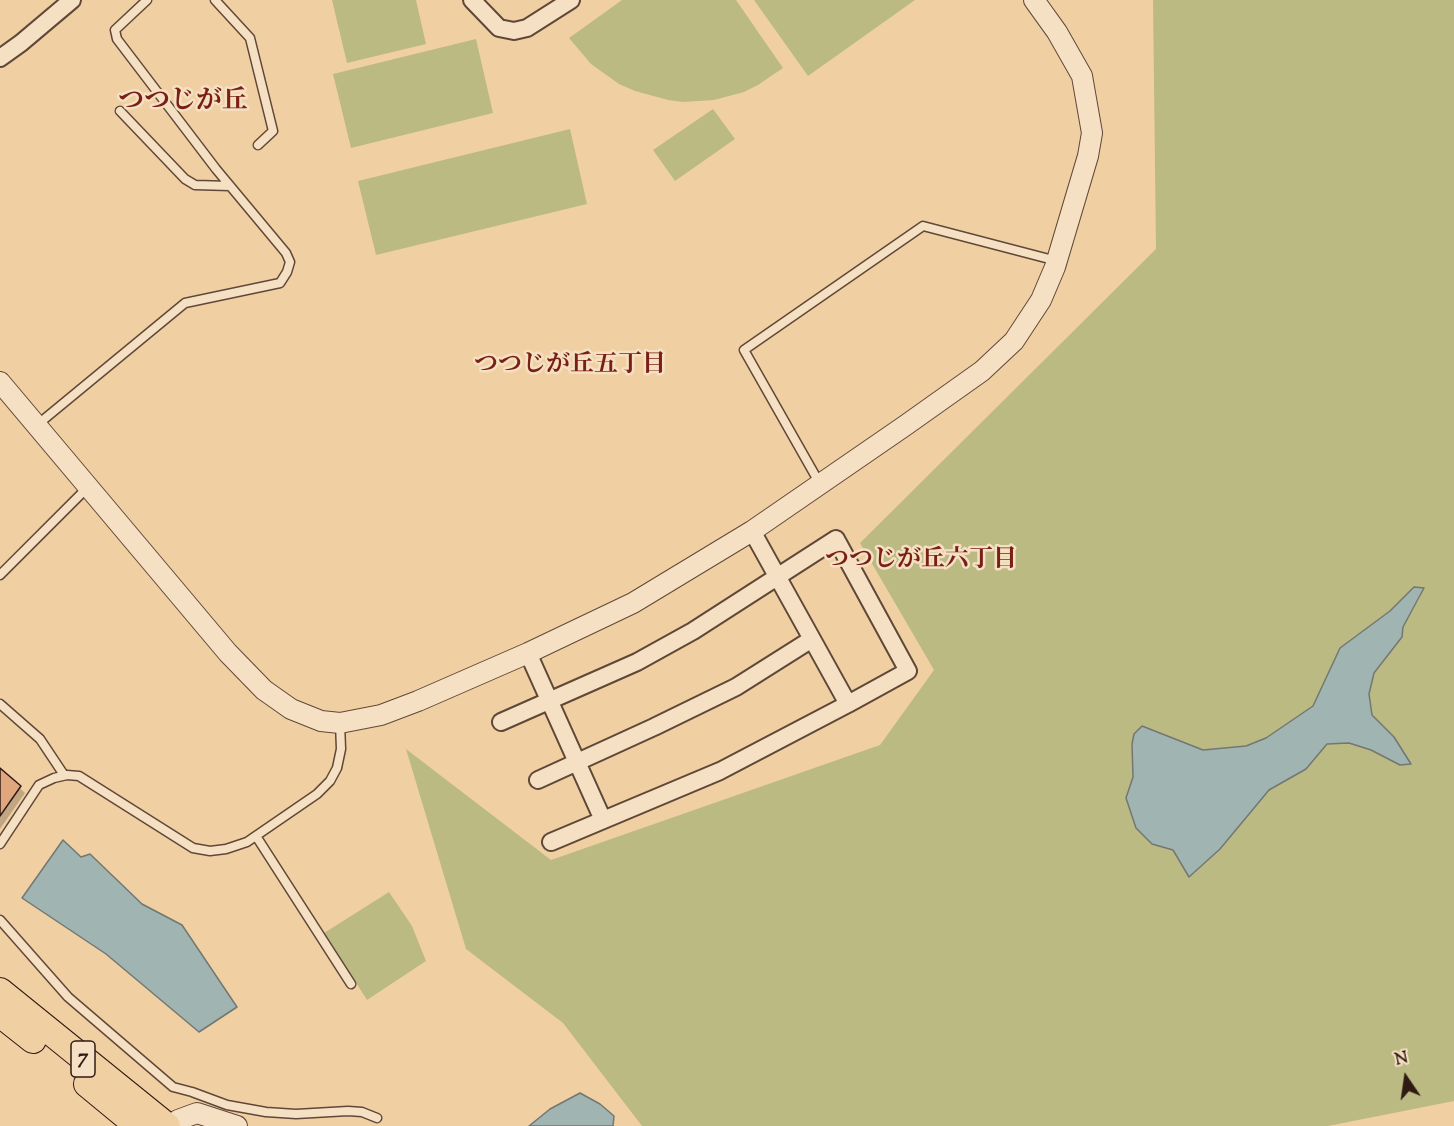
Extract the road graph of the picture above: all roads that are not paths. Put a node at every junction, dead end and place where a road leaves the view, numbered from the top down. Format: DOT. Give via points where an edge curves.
graph roads {
  1 [pos="72,0"];
  2 [pos="147,0"];
  3 [pos="215,0"];
  4 [pos="472,0"];
  5 [pos="571,0"];
  6 [pos="1034,0"];
  7 [pos="0,58"];
  8 [pos="120,111"];
  9 [pos="258,145"];
  10 [pos="230,186"];
  11 [pos="1057,261"];
  12 [pos="0,382"];
  13 [pos="36,425"];
  14 [pos="820,484"];
  15 [pos="89,487"];
  16 [pos="752,531"];
  17 [pos="0,575"];
  18 [pos="777,577"];
  19 [pos="812,639"];
  20 [pos="528,653"];
  21 [pos="549,702"];
  22 [pos="0,704"];
  23 [pos="848,704"];
  24 [pos="501,722"];
  25 [pos="340,723"];
  26 [pos="577,762"];
  27 [pos="64,775"];
  28 [pos="538,780"];
  29 [pos="603,820"];
  30 [pos="256,836"];
  31 [pos="551,842"];
  32 [pos="0,844"];
  33 [pos="0,920"];
  34 [pos="351,984"];
  35 [pos="0,991"];
  36 [pos="0,1014"];
  37 [pos="377,1118"];
  38 [pos="138,1126"];
  39 [pos="167,1126"];
  40 [pos="172,1126"];
  41 [pos="237,1126"];
  1 -- 7 [label="street"];
  2 -- 10 [label="lane" via="115,30 117,39"];
  3 -- 9 [label="lane" via="250,38 273,131"];
  4 -- 5 [label="street" via="499,28 514,31 527,28"];
  6 -- 11 [label="street" via="1082,76 1092,125 1088,156"];
  8 -- 10 [label="lane" via="185,179 195,185"];
  10 -- 13 [label="lane" via="286,253 290,262 288,272 280,283 185,303"];
  11 -- 14 [label="street" via="1014,341 990,364"];
  11 -- 14 [label="lane" via="923,226 744,350"];
  12 -- 13 [label="street"];
  13 -- 15 [label="street"];
  14 -- 16 [label="street"];
  15 -- 17 [label="lane"];
  15 -- 25 [label="street" via="228,653 264,690 291,709 321,721"];
  16 -- 18 [label="street"];
  16 -- 20 [label="street" via="633,603"];
  18 -- 19 [label="street"];
  18 -- 21 [label="street" via="637,662"];
  18 -- 23 [label="street" via="836,539 908,671"];
  19 -- 23 [label="street"];
  19 -- 26 [label="street" via="736,687"];
  20 -- 21 [label="street"];
  20 -- 25 [label="street" via="400,708"];
  21 -- 24 [label="street"];
  21 -- 26 [label="street"];
  22 -- 27 [label="lane" via="40,739"];
  23 -- 29 [label="street" via="720,771"];
  25 -- 30 [label="lane" via="339,758 330,781"];
  26 -- 28 [label="street"];
  26 -- 29 [label="street"];
  27 -- 30 [label="lane" via="79,777 193,848 226,849"];
  27 -- 32 [label="lane" via="39,785"];
  29 -- 31 [label="street"];
  30 -- 34 [label="lane"];
  33 -- 37 [label="lane" via="68,997 172,1087 227,1105 266,1112 348,1111"];
  35 -- 39 [label="main road, 7"];
  36 -- 38 [label="main road, 7"];
  40 -- 41 [label="street" via="197,1113"];
}
